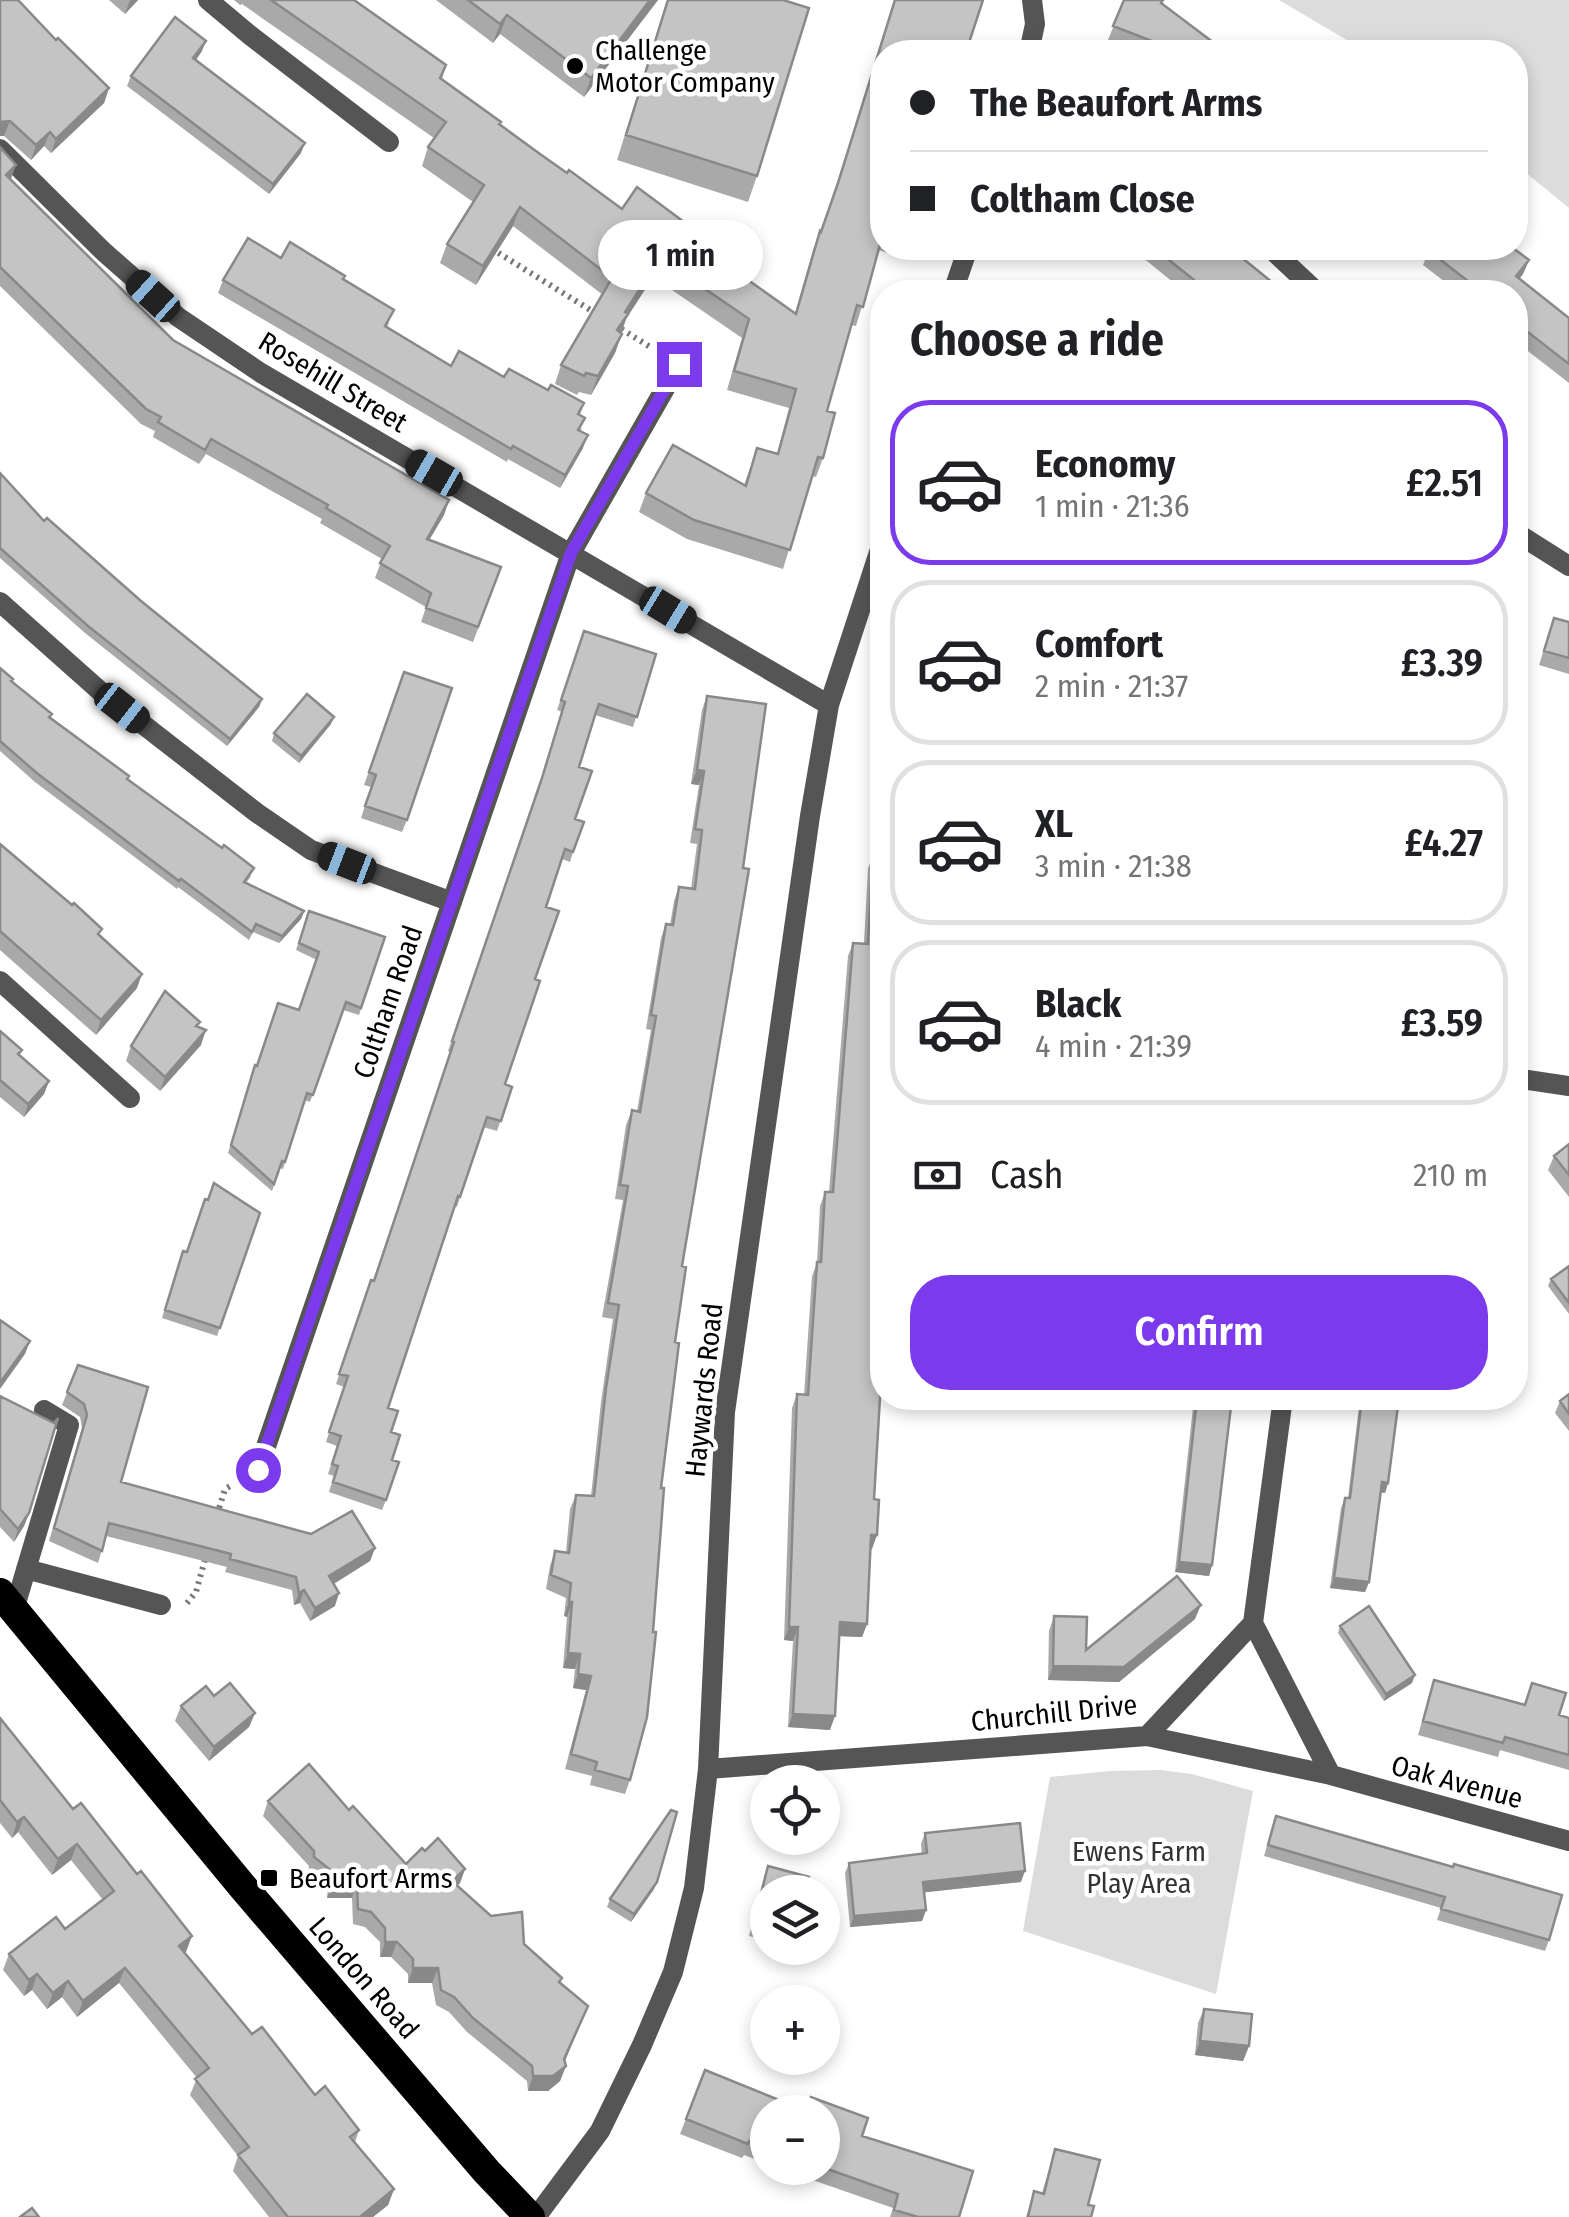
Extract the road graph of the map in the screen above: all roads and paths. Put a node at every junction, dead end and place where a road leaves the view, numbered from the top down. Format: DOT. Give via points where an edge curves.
graph roads {
  1 [pos="208,0"];
  2 [pos="1032,0"];
  3 [pos="1032,40"];
  4 [pos="389,142"];
  5 [pos="0,149"];
  6 [pos="486,245"];
  7 [pos="1283,260"];
  8 [pos="1303,280"];
  9 [pos="679,364"];
  10 [pos="1528,540"];
  11 [pos="571,553"];
  12 [pos="1569,566"];
  13 [pos="870,581"];
  14 [pos="0,602"];
  15 [pos="830,706"];
  16 [pos="452,902"];
  17 [pos="0,980"];
  18 [pos="1528,1080"];
  19 [pos="1569,1086"];
  20 [pos="130,1098"];
  21 [pos="44,1410"];
  22 [pos="1281,1410"];
  23 [pos="258,1470"];
  24 [pos="215,1524"];
  25 [pos="210,1541"];
  26 [pos="26,1569"];
  27 [pos="7,1601"];
  28 [pos="161,1605"];
  29 [pos="1253,1623"];
  30 [pos="1147,1736"];
  31 [pos="708,1769"];
  32 [pos="1331,1776"];
  33 [pos="1569,1841"];
  34 [pos="533,2217"];
  1 -- 4 [label="street"];
  2 -- 3 [label="street"];
  5 -- 11 [label="street, Rosehill Street" via="178,318"];
  6 -- 9 [label="path"];
  7 -- 8 [label="street"];
  9 -- 11 [label="street, Coltham Road"];
  10 -- 12 [label="street"];
  11 -- 15 [label="street, Rosehill Street"];
  11 -- 16 [label="street, Coltham Road"];
  13 -- 15 [label="street, Haywards Road"];
  14 -- 16 [label="street" via="100,690 311,850"];
  15 -- 31 [label="street, Haywards Road" via="725,1412"];
  16 -- 23 [label="street, Coltham Road"];
  17 -- 20 [label="street"];
  18 -- 19 [label="street"];
  21 -- 26 [label="street" via="69,1425"];
  22 -- 29 [label="street"];
  23 -- 24 [label="path" via="224,1489"];
  25 -- 28 [label="path" via="190,1602"];
  26 -- 27 [label="street"];
  26 -- 28 [label="street"];
  27 -- 34 [label="highway, London Road" via="242,1886"];
  29 -- 30 [label="street, Churchill Drive"];
  29 -- 32 [label="street"];
  30 -- 31 [label="street, Churchill Drive"];
  30 -- 32 [label="street, Oak Avenue"];
  31 -- 34 [label="street, Haywards Road" via="694,1888 672,1972 600,2131"];
  32 -- 33 [label="street, Oak Avenue"];
}
